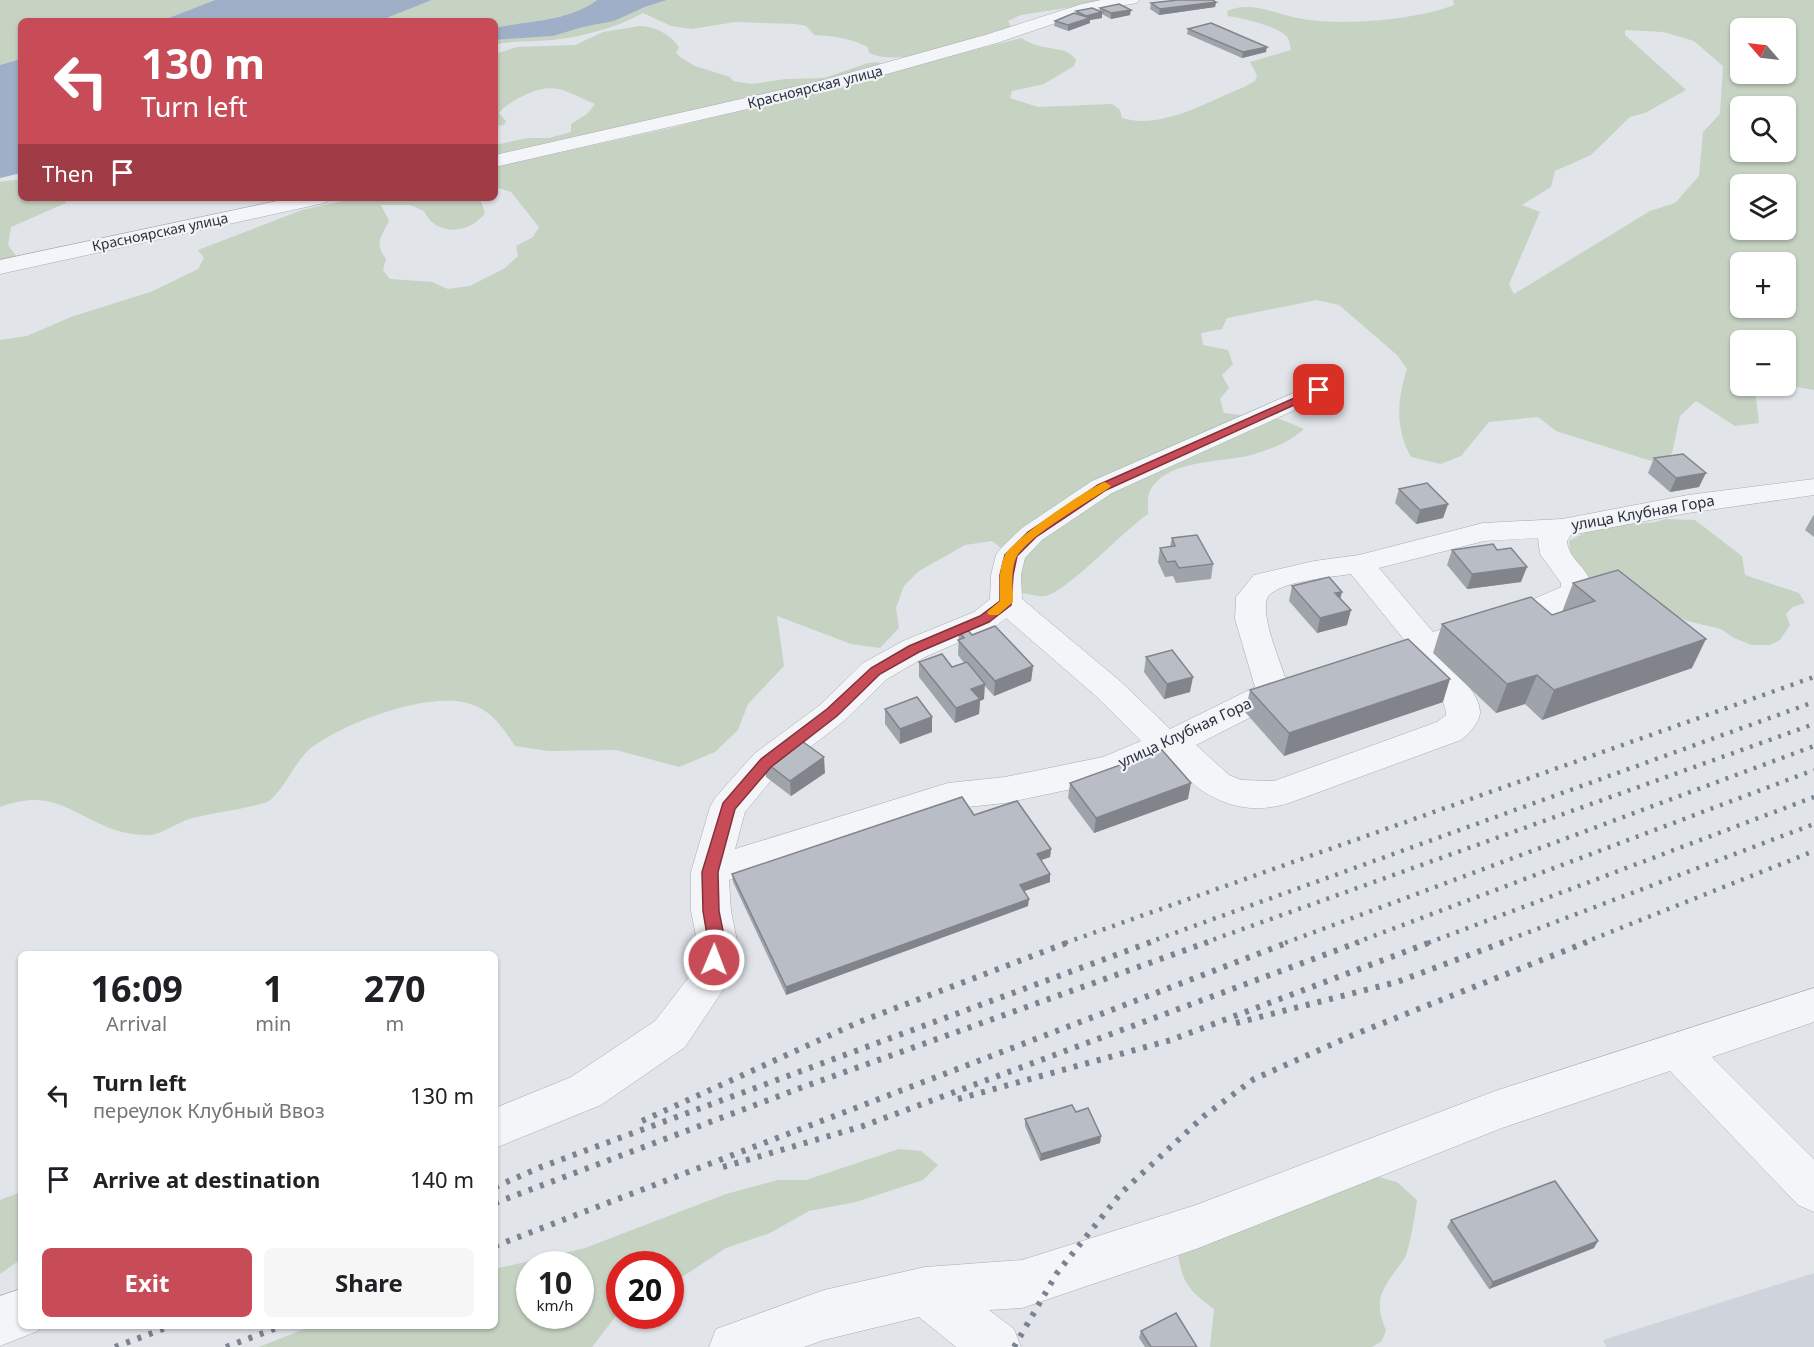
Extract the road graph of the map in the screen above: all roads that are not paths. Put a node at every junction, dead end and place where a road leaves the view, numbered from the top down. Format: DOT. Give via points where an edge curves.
graph roads {
  1 [pos="1131,0"];
  2 [pos="498,160"];
  3 [pos="307,201"];
  4 [pos="0,267"];
  5 [pos="1319,390"];
  6 [pos="1814,487"];
  7 [pos="1562,528"];
  8 [pos="1359,564"];
  9 [pos="1006,602"];
  10 [pos="1421,648"];
  11 [pos="1346,669"];
  12 [pos="1312,679"];
  13 [pos="1273,692"];
  14 [pos="1169,744"];
  15 [pos="710,872"];
  16 [pos="1814,1005"];
  17 [pos="1677,1050"];
  18 [pos="498,1127"];
  19 [pos="1814,1190"];
  20 [pos="925,1291"];
  21 [pos="18,1315"];
  22 [pos="0,1321"];
  23 [pos="734,1347"];
  24 [pos="996,1347"];
  1 -- 2 [label="street, Красноярская улица" via="1088,7 824,86"];
  3 -- 4 [label="street, Красноярская улица"];
  5 -- 9 [label="street" via="1102,487 1032,534 1011,555"];
  6 -- 7 [label="street, улица Клубная Гора" via="1688,504"];
  7 -- 8 [label="street" via="1483,532"];
  7 -- 10 [label="street, улица Клубная Гора" via="1554,534 1551,547 1576,581 1576,592 1538,609"];
  8 -- 10 [label="street"];
  8 -- 13 [label="street" via="1265,582 1252,597 1251,619"];
  9 -- 14 [label="street" via="1088,668"];
  9 -- 15 [label="street" via="985,619 914,649 875,671 832,713 766,763 728,807"];
  10 -- 11 [label="street, улица Клубная Гора"];
  10 -- 14 [label="street" via="1459,698 1463,712 1460,722 1449,731 1276,794 1250,796 1229,792 1203,777"];
  12 -- 13 [label="street, улица Клубная Гора"];
  13 -- 14 [label="street, улица Клубная Гора"];
  14 -- 15 [label="street, улица Клубная Гора" via="1110,768 1005,790 948,796"];
  15 -- 18 [label="street" via="717,941 711,978 670,1034 586,1091"];
  16 -- 17 [label="street"];
  17 -- 19 [label="street"];
  17 -- 20 [label="street" via="1495,1111 1196,1227 1022,1284"];
  20 -- 23 [label="street" via="824,1315"];
  20 -- 24 [label="street"];
  21 -- 22 [label="street"];
}
